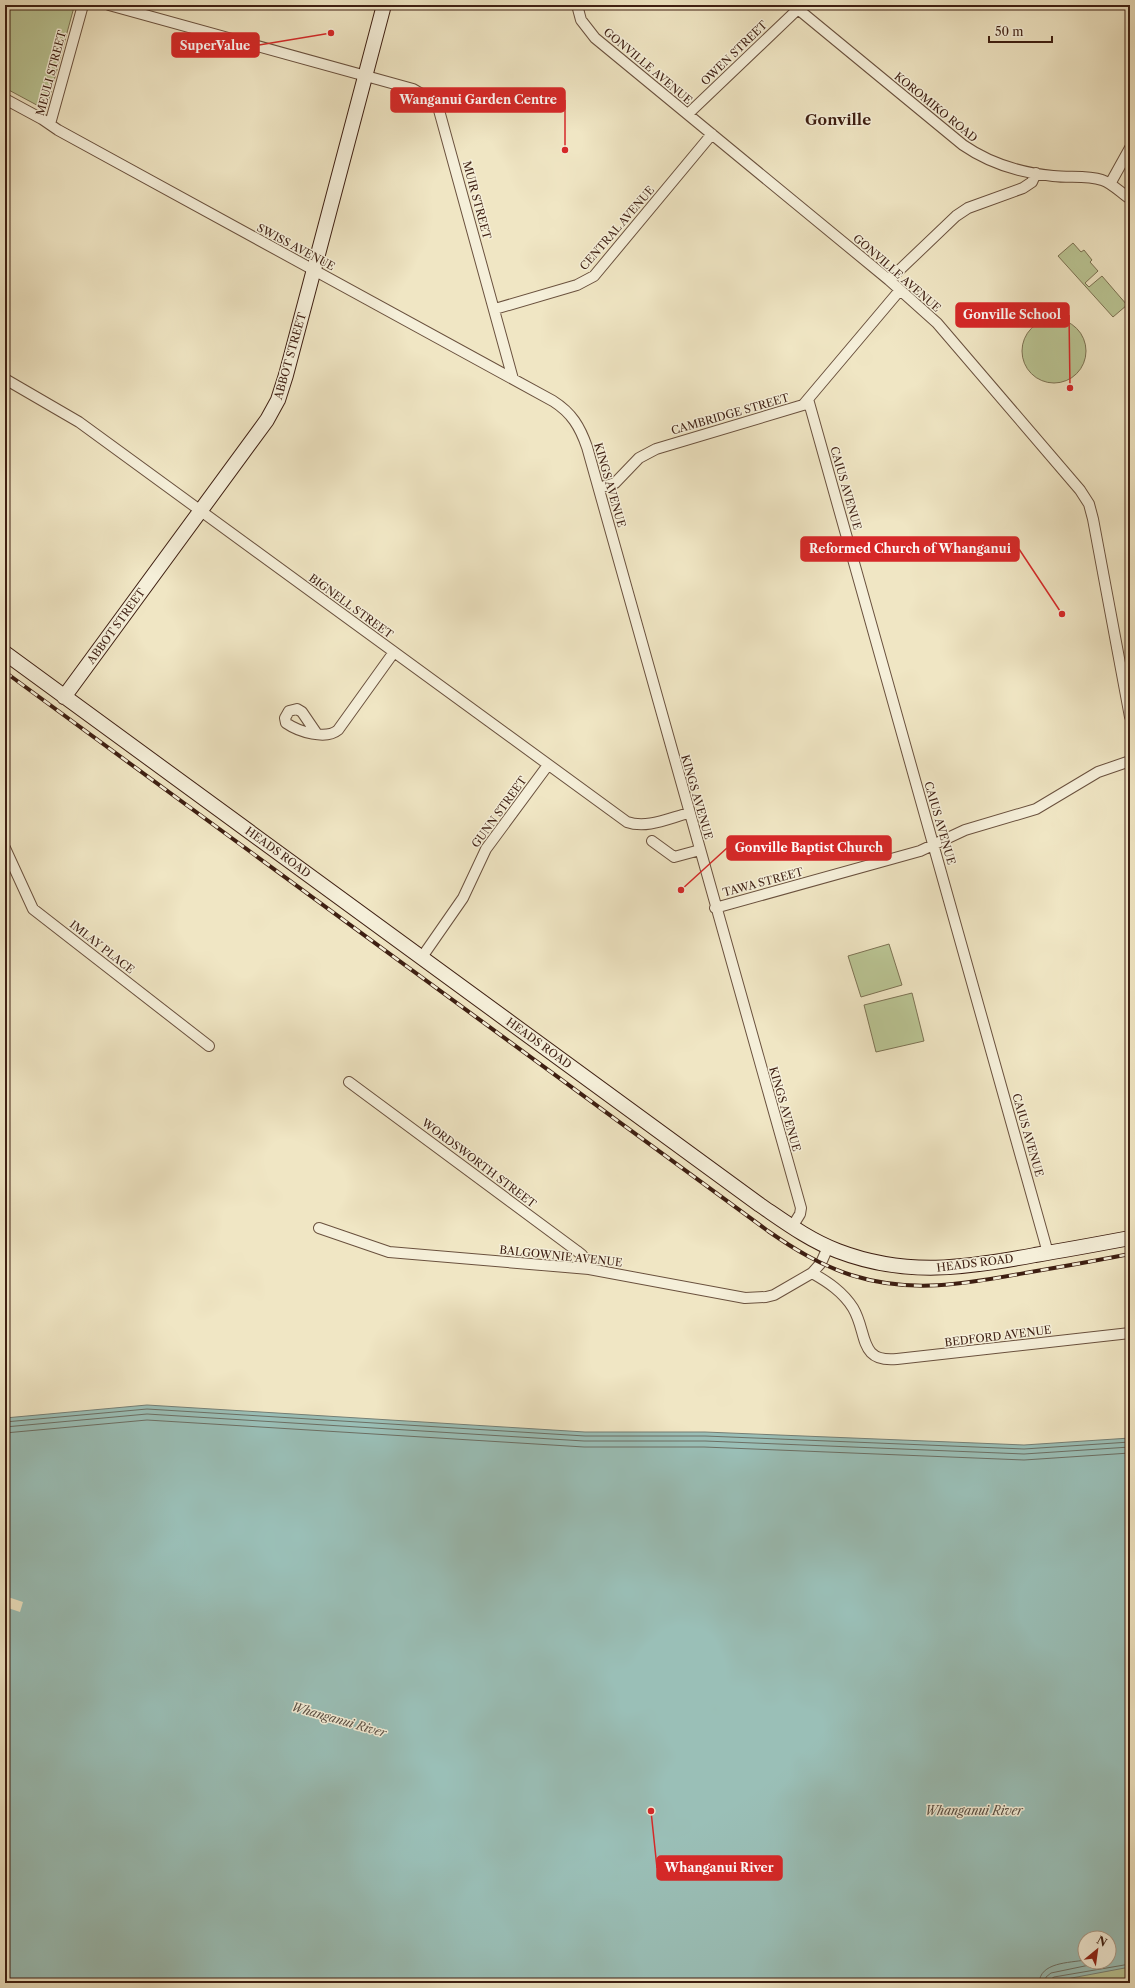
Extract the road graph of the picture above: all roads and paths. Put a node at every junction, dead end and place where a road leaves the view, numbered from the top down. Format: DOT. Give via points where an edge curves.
graph roads {
  1 [pos="83,5"];
  2 [pos="108,5"];
  3 [pos="384,5"];
  4 [pos="577,5"];
  5 [pos="795,7"];
  6 [pos="365,76"];
  7 [pos="5,99"];
  8 [pos="688,114"];
  9 [pos="50,124"];
  10 [pos="712,134"];
  11 [pos="1130,148"];
  12 [pos="1036,173"];
  13 [pos="1110,184"];
  14 [pos="1130,199"];
  15 [pos="314,270"];
  16 [pos="889,280"];
  17 [pos="900,290"];
  18 [pos="495,309"];
  19 [pos="5,379"];
  20 [pos="513,379"];
  21 [pos="808,399"];
  22 [pos="574,419"];
  23 [pos="598,488"];
  24 [pos="200,511"];
  25 [pos="394,652"];
  26 [pos="5,653"];
  27 [pos="64,697"];
  28 [pos="1130,717"];
  29 [pos="317,734"];
  30 [pos="1130,761"];
  31 [pos="548,765"];
  32 [pos="689,813"];
  33 [pos="652,841"];
  34 [pos="934,845"];
  35 [pos="5,848"];
  36 [pos="700,850"];
  37 [pos="715,908"];
  38 [pos="422,957"];
  39 [pos="209,1046"];
  40 [pos="349,1082"];
  41 [pos="792,1227"];
  42 [pos="319,1228"];
  43 [pos="1130,1238"];
  44 [pos="828,1247"];
  45 [pos="1048,1253"];
  46 [pos="589,1268"];
  47 [pos="812,1272"];
  48 [pos="1130,1332"];
  1 -- 9 [label="street, MEULI STREET"];
  2 -- 6 [label="street, MUIR STREET"];
  3 -- 6 [label="main road, ABBOT STREET"];
  4 -- 8 [label="street, GONVILLE AVENUE" via="581,20 595,38"];
  5 -- 8 [label="street, OWEN STREET"];
  5 -- 12 [label="street, KOROMIKO ROAD" via="963,145 993,161"];
  6 -- 15 [label="main road, ABBOT STREET"];
  6 -- 18 [label="street, MUIR STREET" via="413,89 437,102"];
  7 -- 9 [label="street, SWISS AVENUE"];
  8 -- 10 [label="street, GONVILLE AVENUE"];
  9 -- 15 [label="street, SWISS AVENUE"];
  10 -- 16 [label="street, GONVILLE AVENUE"];
  10 -- 18 [label="street, CENTRAL AVENUE" via="594,276 577,285"];
  11 -- 13 [label="street"];
  12 -- 13 [label="street, KOROMIKO ROAD" via="1097,178"];
  12 -- 16 [label="street" via="1032,182 1023,188 968,208 956,216"];
  13 -- 14 [label="street, KOROMIKO ROAD"];
  15 -- 20 [label="street, SWISS AVENUE"];
  15 -- 24 [label="main road, ABBOT STREET" via="278,400 267,420"];
  16 -- 17 [label="street, GONVILLE AVENUE"];
  17 -- 21 [label="street, CAMBRIDGE STREET"];
  17 -- 28 [label="street, GONVILLE AVENUE" via="937,323 1086,497 1093,519"];
  18 -- 20 [label="street, MUIR STREET"];
  19 -- 24 [label="street, BIGNELL STREET" via="78,422"];
  20 -- 22 [label="street, SWISS AVENUE" via="561,406"];
  21 -- 23 [label="street, CAMBRIDGE STREET" via="803,405 792,409 656,449 639,458 615,483"];
  21 -- 34 [label="street, CAIUS AVENUE"];
  22 -- 23 [label="street, KINGS AVENUE" via="582,433"];
  23 -- 32 [label="street, KINGS AVENUE"];
  24 -- 25 [label="street, BIGNELL STREET"];
  24 -- 27 [label="main road, ABBOT STREET"];
  25 -- 29 [label="street" via="338,730 325,736"];
  25 -- 31 [label="street, BIGNELL STREET"];
  26 -- 27 [label="main road, HEADS ROAD"];
  27 -- 38 [label="main road, HEADS ROAD"];
  30 -- 34 [label="street, TAWA STREET" via="1098,772 1036,809 965,830"];
  31 -- 32 [label="street, BIGNELL STREET" via="618,817 633,824 647,824"];
  31 -- 38 [label="street, GUNN STREET" via="486,848 463,898"];
  32 -- 36 [label="street, KINGS AVENUE"];
  33 -- 36 [label="street" via="674,857"];
  34 -- 37 [label="street, TAWA STREET" via="902,857"];
  34 -- 45 [label="street, CAIUS AVENUE"];
  35 -- 39 [label="street, IMLAY PLACE" via="33,909"];
  36 -- 37 [label="street, KINGS AVENUE"];
  37 -- 41 [label="street, KINGS AVENUE" via="801,1208"];
  38 -- 41 [label="main road, HEADS ROAD"];
  40 -- 46 [label="street, WORDSWORTH STREET" via="577,1251"];
  41 -- 44 [label="main road, HEADS ROAD"];
  42 -- 46 [label="street, BALGOWNIE AVENUE" via="389,1252"];
  43 -- 45 [label="main road, HEADS ROAD"];
  44 -- 45 [label="main road, HEADS ROAD" via="878,1263 918,1268 966,1267"];
  44 -- 47 [label="street, BALGOWNIE AVENUE" via="821,1263"];
  46 -- 47 [label="street, BALGOWNIE AVENUE" via="755,1298 774,1295"];
  47 -- 48 [label="street, BEDFORD AVENUE" via="847,1299 854,1309 867,1349 876,1358 887,1360"];
}
